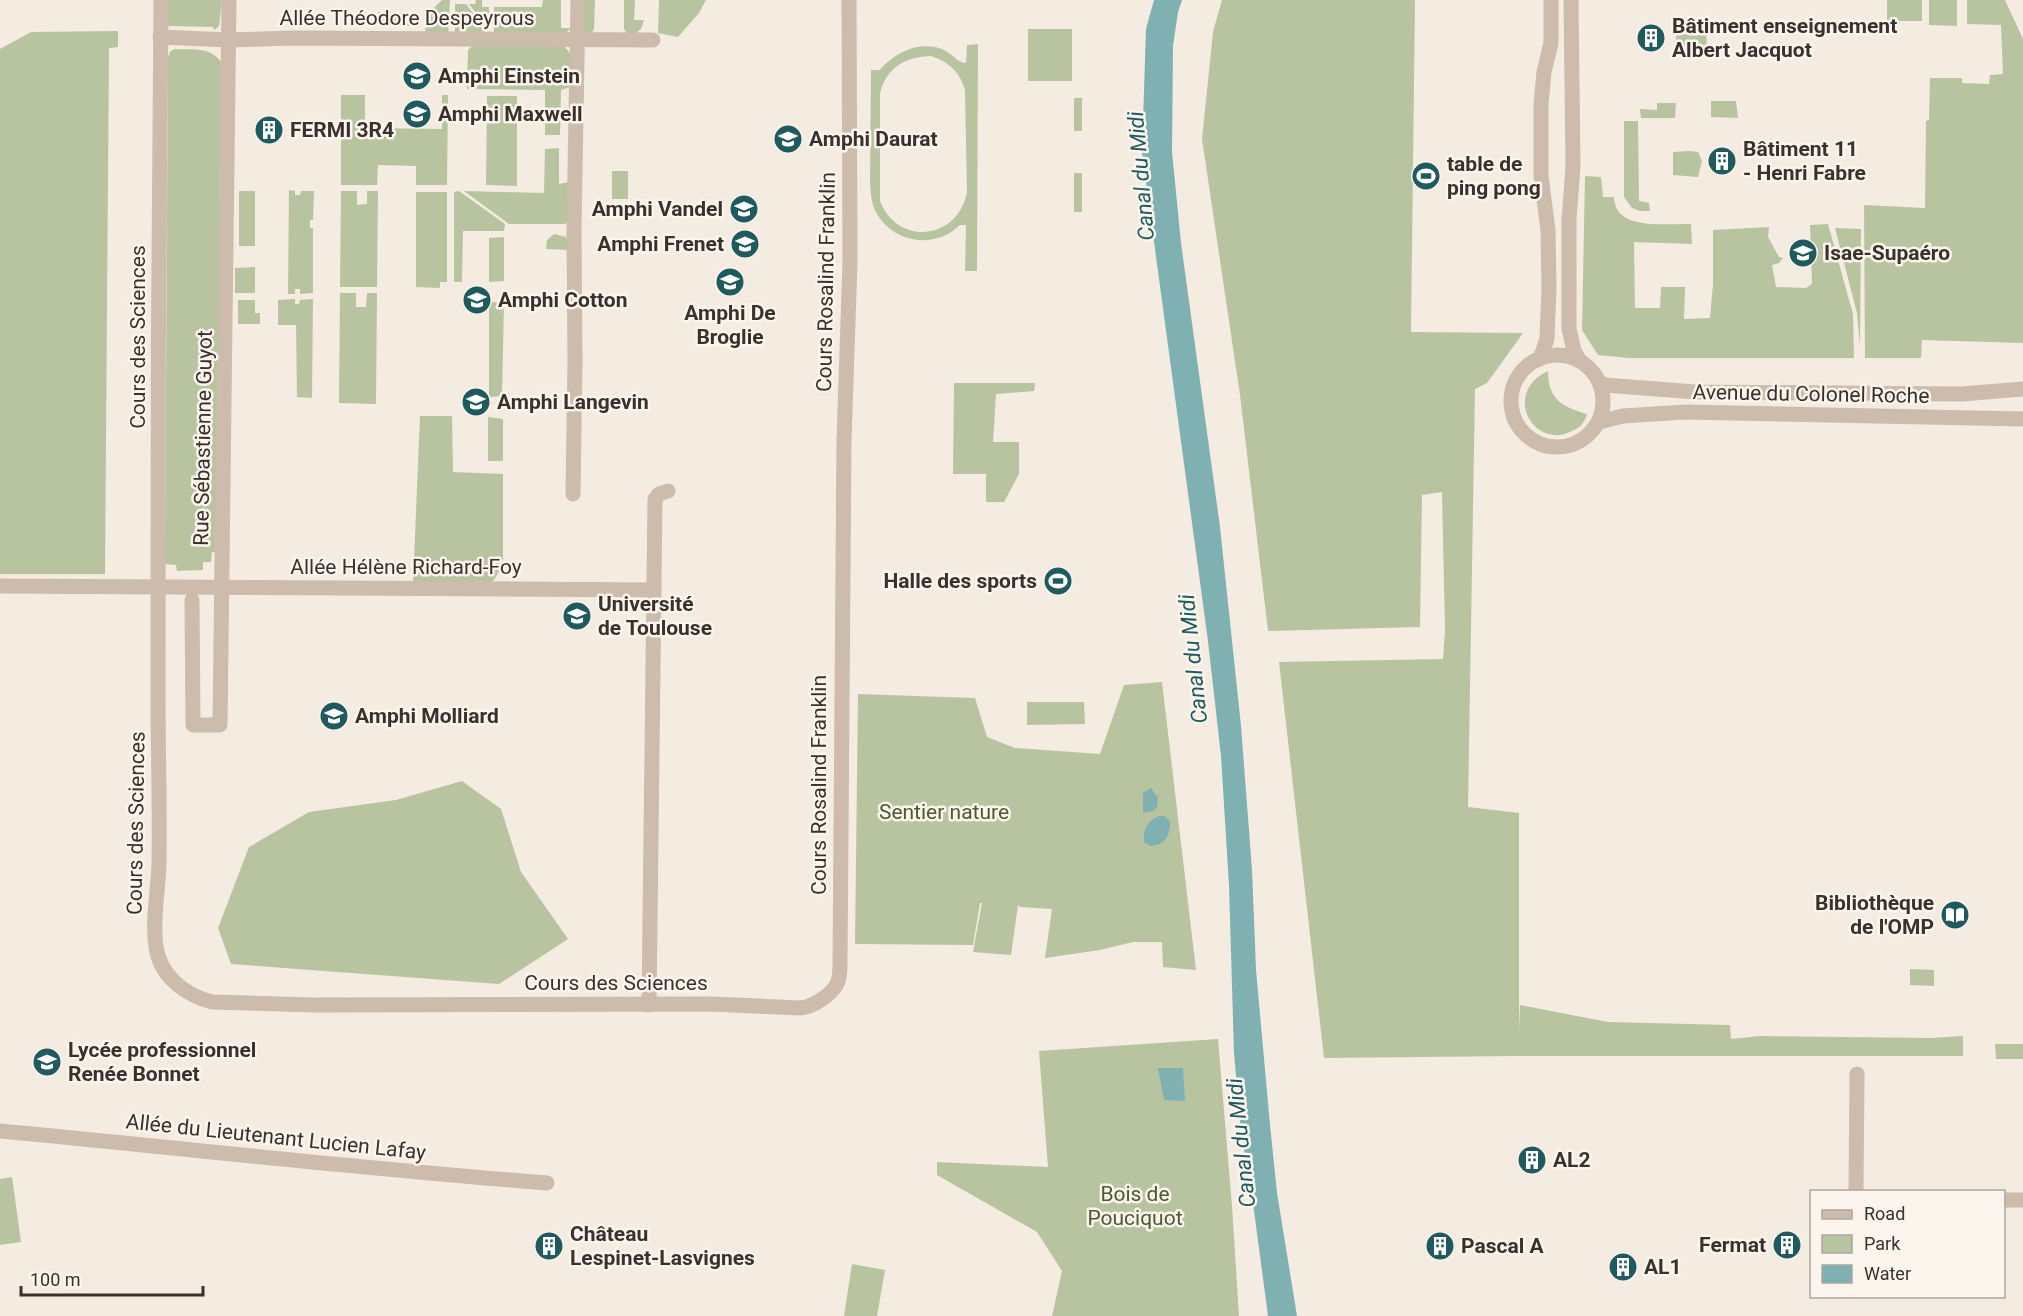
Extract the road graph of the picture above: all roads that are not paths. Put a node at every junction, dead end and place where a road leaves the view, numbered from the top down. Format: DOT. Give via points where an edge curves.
graph roads {
  1 [pos="161,0"];
  2 [pos="229,0"];
  3 [pos="578,0"];
  4 [pos="849,0"];
  5 [pos="1551,0"];
  6 [pos="1571,0"];
  7 [pos="160,37"];
  8 [pos="228,40"];
  9 [pos="578,40"];
  10 [pos="653,40"];
  11 [pos="1540,359"];
  12 [pos="1580,361"];
  13 [pos="1599,382"];
  14 [pos="2023,389"];
  15 [pos="2023,419"];
  16 [pos="1599,422"];
  17 [pos="668,491"];
  18 [pos="573,494"];
  19 [pos="0,586"];
  20 [pos="157,586"];
  21 [pos="220,587"];
  22 [pos="654,590"];
  23 [pos="192,600"];
  24 [pos="825,997"];
  25 [pos="649,1005"];
  26 [pos="1857,1074"];
  27 [pos="0,1131"];
  28 [pos="547,1183"];
  29 [pos="1856,1190"];
  30 [pos="2005,1200"];
  31 [pos="2023,1200"];
  1 -- 7 [label="street, Cours des Sciences"];
  2 -- 8 [label="street, Rue Sébastienne Guyot"];
  3 -- 9 [label="street"];
  4 -- 24 [label="street, Cours Rosalind Franklin" via="850,279 843,492 840,964 838,983"];
  5 -- 11 [label="street" via="1551,43 1541,104 1541,176 1548,230 1549,288 1547,339"];
  6 -- 12 [label="street" via="1569,329"];
  7 -- 8 [label="street, Allée Théodore Despeyrous"];
  7 -- 20 [label="street, Cours des Sciences"];
  8 -- 9 [label="street, Allée Théodore Despeyrous"];
  8 -- 21 [label="street, Rue Sébastienne Guyot"];
  9 -- 10 [label="street, Allée Théodore Despeyrous"];
  9 -- 18 [label="street"];
  11 -- 12 [label="street" via="1562,355"];
  11 -- 16 [label="street" via="1520,374 1512,391 1512,410 1523,432 1542,445 1570,446 1587,437"];
  12 -- 13 [label="street"];
  13 -- 14 [label="street, Avenue du Colonel Roche" via="1695,392 1962,394"];
  13 -- 16 [label="street" via="1604,404"];
  15 -- 16 [label="street, Avenue du Colonel Roche" via="1685,412 1623,416"];
  17 -- 22 [label="street" via="654,499"];
  19 -- 20 [label="street, Allée Hélène Richard-Foy"];
  20 -- 21 [label="street, Allée Hélène Richard-Foy"];
  20 -- 25 [label="street, Cours des Sciences" via="156,948 167,973 183,990 212,1002"];
  21 -- 22 [label="street, Allée Hélène Richard-Foy"];
  21 -- 23 [label="street, Rue Sébastienne Guyot" via="220,725 193,725"];
  22 -- 25 [label="street"];
  24 -- 25 [label="street, Cours des Sciences" via="800,1008"];
  26 -- 29 [label="street"];
  27 -- 28 [label="street, Allée du Lieutenant Lucien Lafay"];
  30 -- 31 [label="street"];
}
